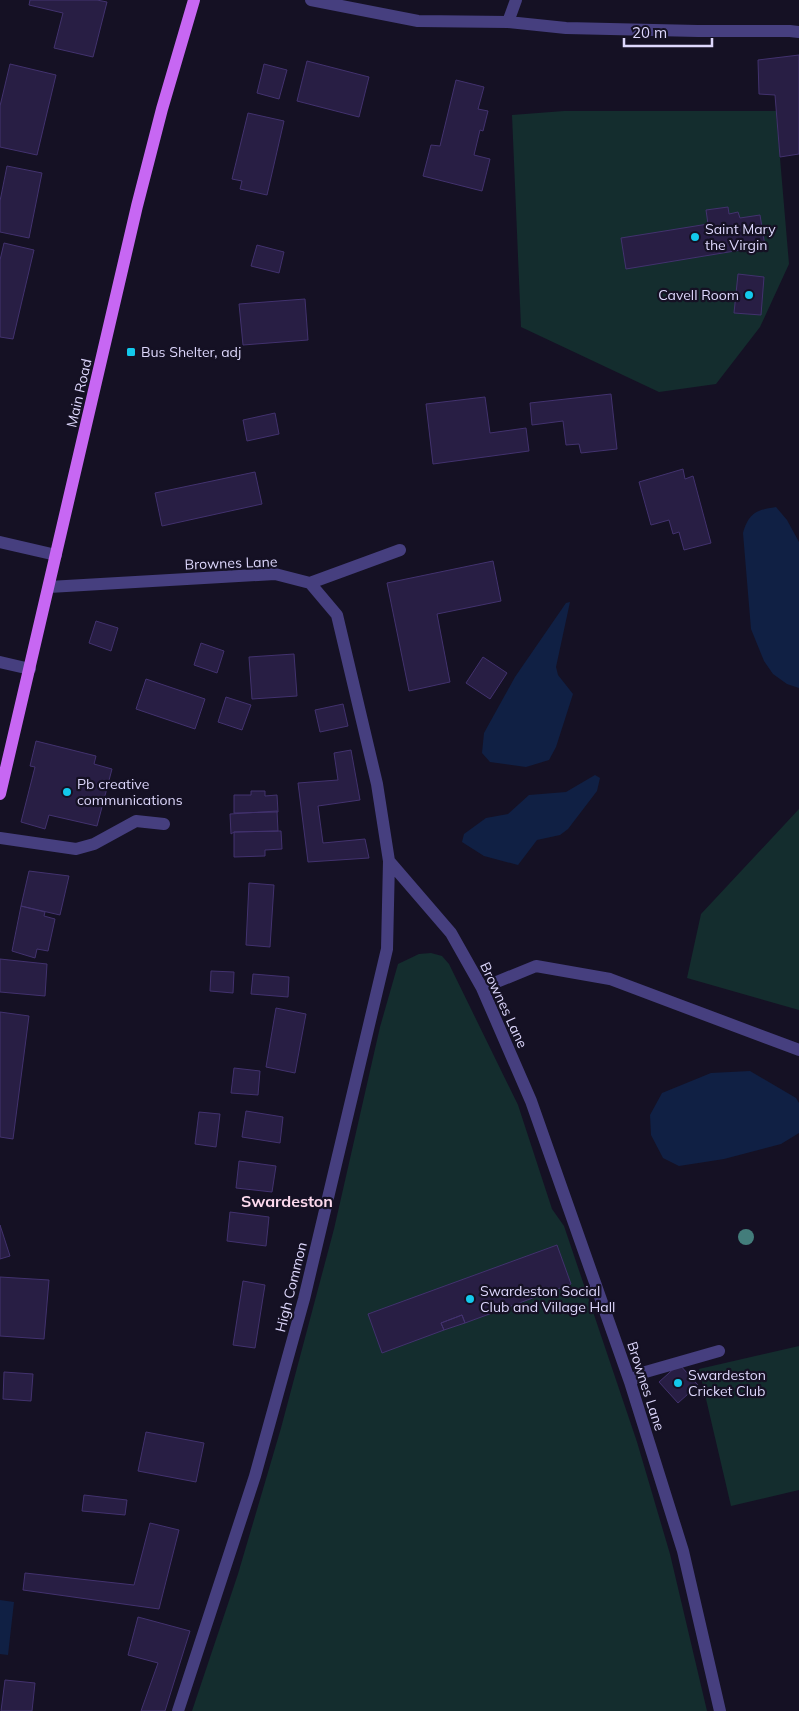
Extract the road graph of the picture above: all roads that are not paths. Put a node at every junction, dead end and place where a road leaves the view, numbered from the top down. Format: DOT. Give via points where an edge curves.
graph roads {
  1 [pos="194,0"];
  2 [pos="311,0"];
  3 [pos="516,0"];
  4 [pos="508,22"];
  5 [pos="799,32"];
  6 [pos="0,542"];
  7 [pos="400,550"];
  8 [pos="56,555"];
  9 [pos="310,583"];
  10 [pos="49,587"];
  11 [pos="0,662"];
  12 [pos="30,669"];
  13 [pos="0,794"];
  14 [pos="164,824"];
  15 [pos="0,838"];
  16 [pos="389,861"];
  17 [pos="482,988"];
  18 [pos="799,1050"];
  19 [pos="719,1351"];
  20 [pos="630,1382"];
  21 [pos="178,1711"];
  22 [pos="720,1711"];
  1 -- 8 [label="main road, Main Road" via="140,196"];
  2 -- 4 [label="street" via="418,21"];
  3 -- 4 [label="street"];
  4 -- 5 [label="street" via="566,28"];
  6 -- 8 [label="street"];
  7 -- 9 [label="street"];
  8 -- 10 [label="main road, Main Road"];
  9 -- 10 [label="street, Brownes Lane" via="275,574"];
  9 -- 16 [label="street" via="337,615 377,784"];
  10 -- 12 [label="main road, Main Road"];
  11 -- 12 [label="street"];
  12 -- 13 [label="main road, Main Road"];
  14 -- 15 [label="street" via="136,821 94,844 76,849"];
  16 -- 17 [label="street, Brownes Lane" via="451,933"];
  16 -- 21 [label="street, High Common" via="387,949 304,1299 255,1476"];
  17 -- 18 [label="street" via="536,966 610,979"];
  17 -- 20 [label="street, Brownes Lane" via="531,1101"];
  19 -- 20 [label="street" via="642,1373"];
  20 -- 22 [label="street, Brownes Lane" via="683,1551"];
}
